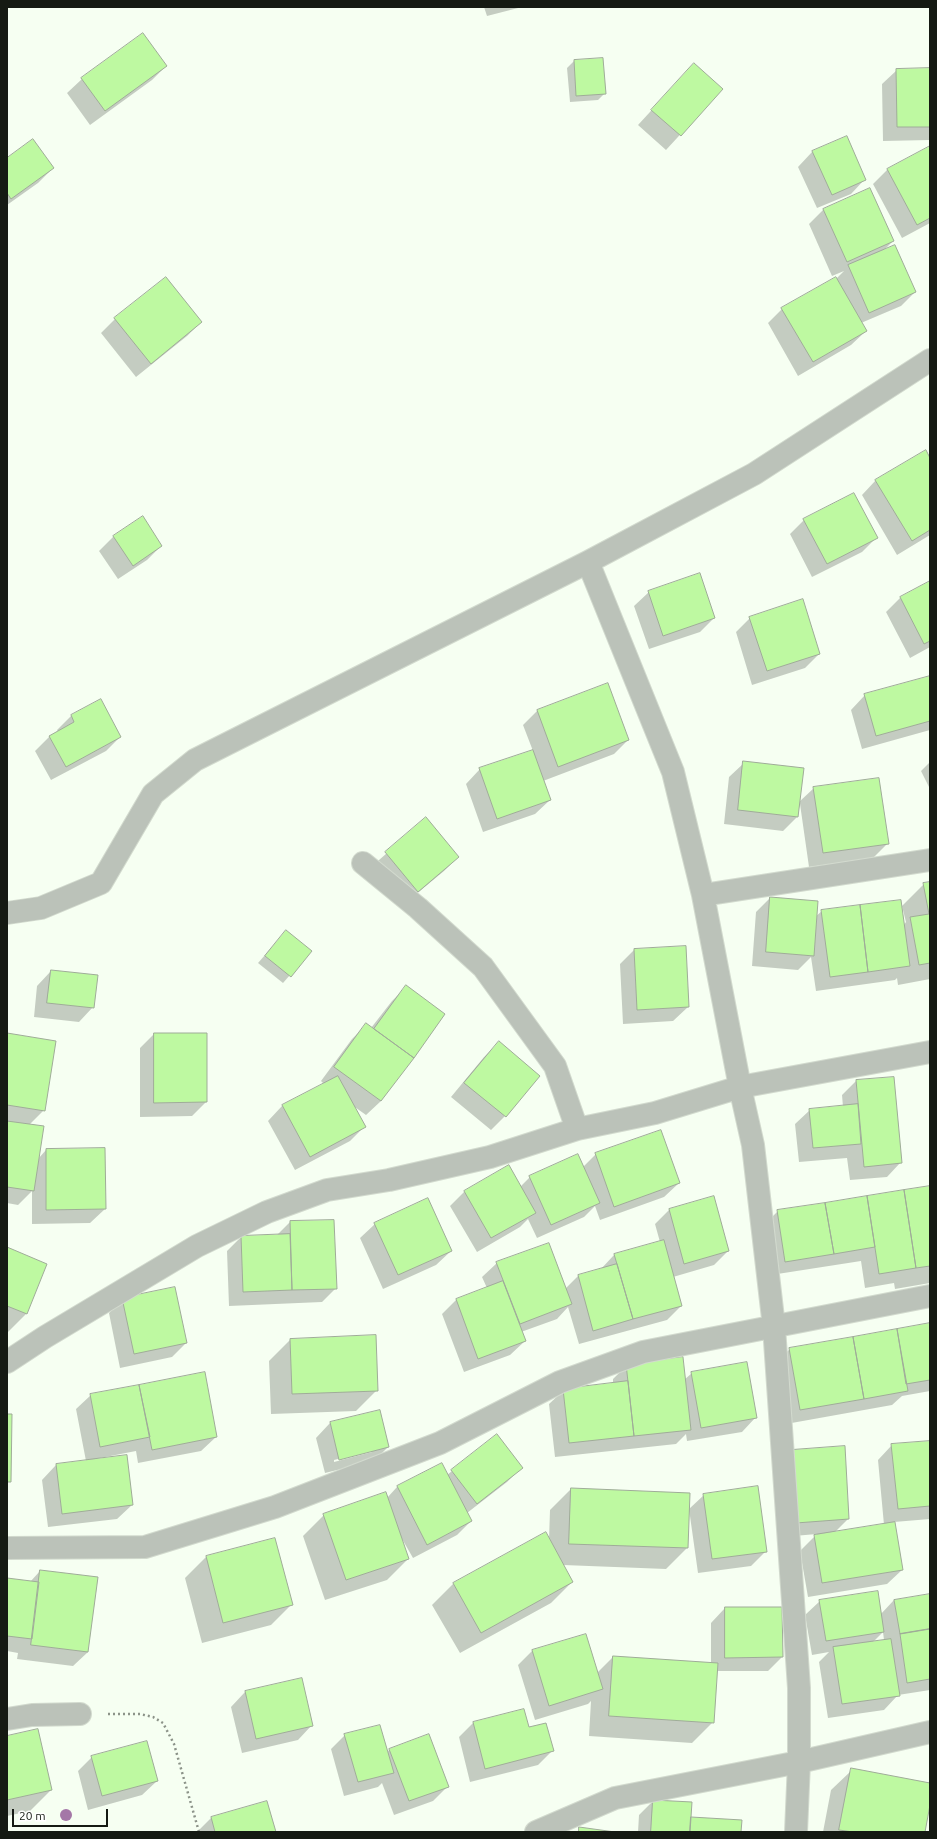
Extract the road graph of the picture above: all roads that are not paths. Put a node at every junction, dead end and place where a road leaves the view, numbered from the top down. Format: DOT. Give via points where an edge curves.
graph roads {
  1 [pos="930,360"];
  2 [pos="588,562"];
  3 [pos="930,860"];
  4 [pos="364,863"];
  5 [pos="702,895"];
  6 [pos="7,913"];
  7 [pos="930,1052"];
  8 [pos="740,1087"];
  9 [pos="577,1129"];
  10 [pos="930,1296"];
  11 [pos="774,1327"];
  12 [pos="7,1362"];
  13 [pos="7,1548"];
  14 [pos="80,1714"];
  15 [pos="7,1720"];
  16 [pos="930,1732"];
  17 [pos="799,1762"];
  18 [pos="536,1832"];
  19 [pos="796,1832"];
  1 -- 2 [label="street" via="754,474"];
  2 -- 5 [label="street" via="674,772"];
  2 -- 6 [label="street" via="196,760 153,794 101,883 41,908"];
  3 -- 5 [label="street"];
  4 -- 9 [label="street" via="483,967 555,1066"];
  5 -- 8 [label="street"];
  7 -- 8 [label="street"];
  8 -- 9 [label="street" via="655,1113"];
  8 -- 11 [label="street" via="753,1145"];
  9 -- 12 [label="street" via="490,1157 389,1180 327,1190 267,1212 197,1246"];
  10 -- 11 [label="street"];
  11 -- 13 [label="street" via="643,1352 560,1382 440,1443 275,1507 145,1547"];
  11 -- 17 [label="street" via="799,1688"];
  14 -- 15 [label="street" via="32,1715"];
  16 -- 17 [label="street"];
  17 -- 18 [label="street" via="615,1798"];
  17 -- 19 [label="street"];
}
